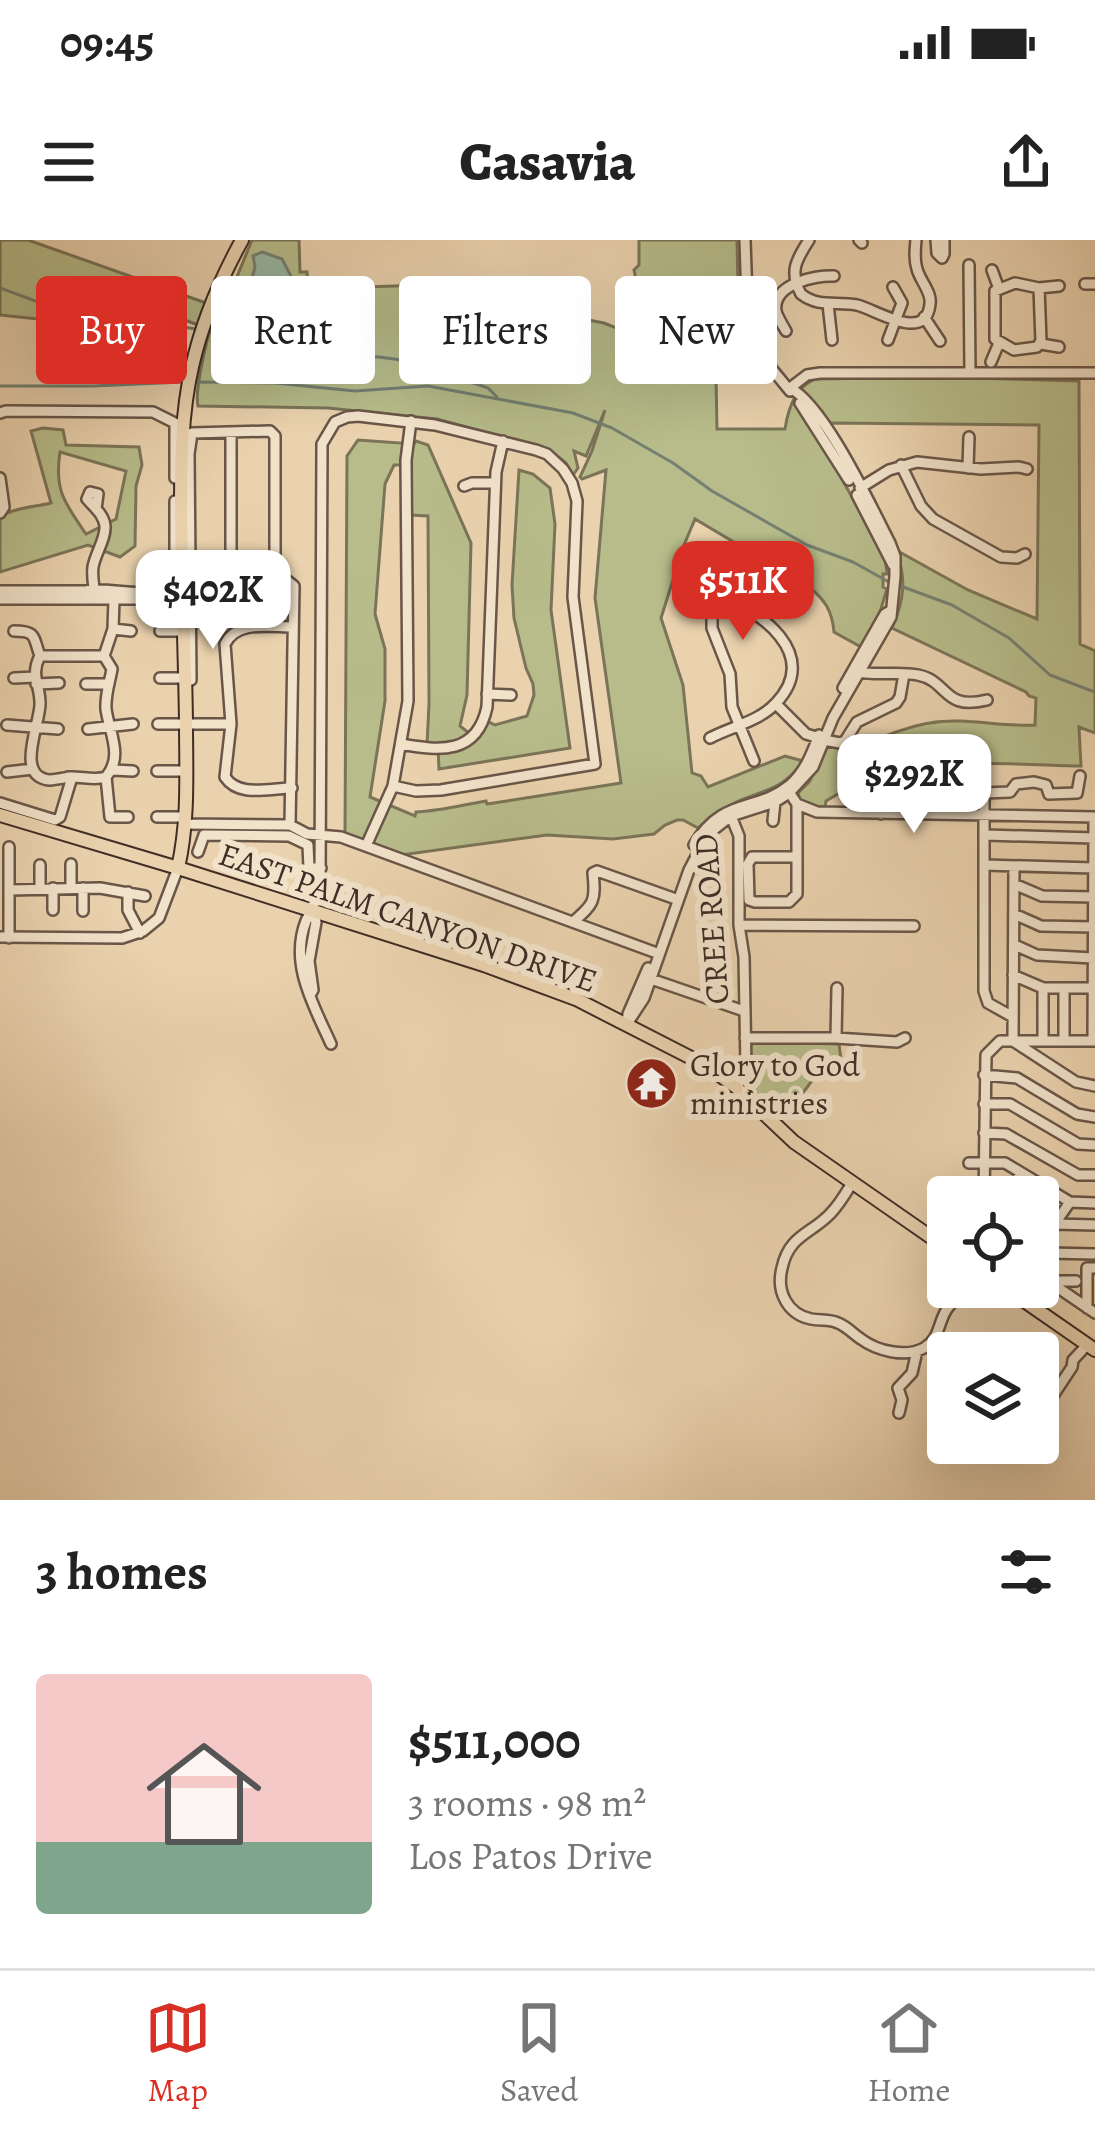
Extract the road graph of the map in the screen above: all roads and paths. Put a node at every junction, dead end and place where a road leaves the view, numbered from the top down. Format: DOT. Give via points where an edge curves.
graph roads {
  1 [pos="242,240"];
  2 [pos="746,240"];
  3 [pos="809,240"];
  4 [pos="916,240"];
  5 [pos="969,265"];
  6 [pos="992,270"];
  7 [pos="834,276"];
  8 [pos="796,285"];
  9 [pos="1059,286"];
  10 [pos="893,287"];
  11 [pos="1039,288"];
  12 [pos="999,290"];
  13 [pos="828,304"];
  14 [pos="969,315"];
  15 [pos="994,315"];
  16 [pos="925,317"];
  17 [pos="895,322"];
  18 [pos="786,331"];
  19 [pos="832,340"];
  20 [pos="888,340"];
  21 [pos="940,341"];
  22 [pos="999,344"];
  23 [pos="1041,344"];
  24 [pos="1059,347"];
  25 [pos="992,362"];
  26 [pos="970,373"];
  27 [pos="1095,373"];
  28 [pos="790,388"];
  29 [pos="0,413"];
  30 [pos="410,422"];
  31 [pos="231,432"];
  32 [pos="969,437"];
  33 [pos="503,440"];
  34 [pos="897,467"];
  35 [pos="968,468"];
  36 [pos="1027,469"];
  37 [pos="0,478"];
  38 [pos="495,483"];
  39 [pos="464,486"];
  40 [pos="857,489"];
  41 [pos="96,509"];
  42 [pos="0,513"];
  43 [pos="1025,554"];
  44 [pos="730,562"];
  45 [pos="185,577"];
  46 [pos="231,577"];
  47 [pos="275,577"];
  48 [pos="94,588"];
  49 [pos="0,595"];
  50 [pos="717,596"];
  51 [pos="114,599"];
  52 [pos="183,599"];
  53 [pos="890,611"];
  54 [pos="293,627"];
  55 [pos="113,629"];
  56 [pos="14,631"];
  57 [pos="131,631"];
  58 [pos="160,631"];
  59 [pos="184,631"];
  60 [pos="40,656"];
  61 [pos="104,656"];
  62 [pos="859,672"];
  63 [pos="907,675"];
  64 [pos="128,678"];
  65 [pos="160,678"];
  66 [pos="185,678"];
  67 [pos="14,679"];
  68 [pos="36,681"];
  69 [pos="110,681"];
  70 [pos="58,683"];
  71 [pos="86,683"];
  72 [pos="487,694"];
  73 [pos="511,694"];
  74 [pos="987,700"];
  75 [pos="777,702"];
  76 [pos="186,708"];
  77 [pos="7,724"];
  78 [pos="133,724"];
  79 [pos="158,724"];
  80 [pos="186,724"];
  81 [pos="231,724"];
  82 [pos="740,724"];
  83 [pos="36,727"];
  84 [pos="111,727"];
  85 [pos="88,729"];
  86 [pos="58,730"];
  87 [pos="710,738"];
  88 [pos="821,738"];
  89 [pos="401,744"];
  90 [pos="754,761"];
  91 [pos="33,769"];
  92 [pos="133,771"];
  93 [pos="157,771"];
  94 [pos="186,771"];
  95 [pos="7,772"];
  96 [pos="110,773"];
  97 [pos="1080,776"];
  98 [pos="69,777"];
  99 [pos="393,786"];
  100 [pos="292,788"];
  101 [pos="787,791"];
  102 [pos="984,793"];
  103 [pos="871,794"];
  104 [pos="1049,794"];
  105 [pos="0,802"];
  106 [pos="775,802"];
  107 [pos="797,804"];
  108 [pos="908,813"];
  109 [pos="881,814"];
  110 [pos="985,814"];
  111 [pos="1050,814"];
  112 [pos="0,815"];
  113 [pos="731,816"];
  114 [pos="128,817"];
  115 [pos="157,817"];
  116 [pos="1095,817"];
  117 [pos="186,820"];
  118 [pos="773,821"];
  119 [pos="290,826"];
  120 [pos="218,830"];
  121 [pos="257,830"];
  122 [pos="320,835"];
  123 [pos="985,836"];
  124 [pos="1094,838"];
  125 [pos="366,846"];
  126 [pos="6,850"];
  127 [pos="198,852"];
  128 [pos="797,857"];
  129 [pos="70,864"];
  130 [pos="40,865"];
  131 [pos="984,865"];
  132 [pos="1014,866"];
  133 [pos="178,868"];
  134 [pos="315,868"];
  135 [pos="1094,868"];
  136 [pos="1014,884"];
  137 [pos="6,885"];
  138 [pos="309,885"];
  139 [pos="40,888"];
  140 [pos="53,888"];
  141 [pos="70,888"];
  142 [pos="83,889"];
  143 [pos="128,892"];
  144 [pos="145,896"];
  145 [pos="1093,897"];
  146 [pos="673,898"];
  147 [pos="23,910"];
  148 [pos="53,910"];
  149 [pos="83,911"];
  150 [pos="313,911"];
  151 [pos="6,912"];
  152 [pos="1014,914"];
  153 [pos="573,922"];
  154 [pos="739,925"];
  155 [pos="914,926"];
  156 [pos="1093,927"];
  157 [pos="140,933"];
  158 [pos="4,938"];
  159 [pos="1015,945"];
  160 [pos="654,952"];
  161 [pos="1093,958"];
  162 [pos="1013,975"];
  163 [pos="651,979"];
  164 [pos="837,988"];
  165 [pos="1043,988"];
  166 [pos="1064,988"];
  167 [pos="1093,988"];
  168 [pos="744,1011"];
  169 [pos="1013,1017"];
  170 [pos="627,1024"];
  171 [pos="745,1038"];
  172 [pos="836,1038"];
  173 [pos="905,1038"];
  174 [pos="1043,1041"];
  175 [pos="1064,1041"];
  176 [pos="1094,1041"];
  177 [pos="1013,1042"];
  178 [pos="331,1044"];
  179 [pos="984,1075"];
  180 [pos="1095,1086"];
  181 [pos="736,1087"];
  182 [pos="984,1104"];
  183 [pos="1095,1117"];
  184 [pos="984,1133"];
  185 [pos="1095,1145"];
  186 [pos="983,1162"];
  187 [pos="969,1163"];
  188 [pos="1022,1173"];
  189 [pos="1095,1174"];
  190 [pos="983,1176"];
  191 [pos="1020,1176"];
  192 [pos="852,1183"];
  193 [pos="1070,1202"];
  194 [pos="1095,1203"];
  195 [pos="1059,1218"];
  196 [pos="1059,1225"];
  197 [pos="1095,1225"];
  198 [pos="927,1235"];
  199 [pos="1059,1253"];
  200 [pos="1095,1254"];
  201 [pos="1091,1268"];
  202 [pos="1076,1281"];
  203 [pos="1075,1299"];
  204 [pos="948,1308"];
  205 [pos="1034,1308"];
  206 [pos="1091,1310"];
  207 [pos="1091,1347"];
  208 [pos="916,1351"];
  209 [pos="1059,1387"];
  210 [pos="899,1413"];
  1 -- 45 [label="main road" via="211,304 186,405"];
  2 -- 28 [label="street" via="748,329"];
  3 -- 8 [label="street" via="794,265"];
  4 -- 16 [label="street" via="915,264 931,299"];
  5 -- 14 [label="street"];
  6 -- 12 [label="street"];
  7 -- 8 [label="street"];
  8 -- 13 [label="street" via="807,299"];
  8 -- 18 [label="street" via="776,304"];
  9 -- 11 [label="street"];
  10 -- 17 [label="street" via="902,303"];
  11 -- 12 [label="street" via="1015,283"];
  11 -- 23 [label="street"];
  12 -- 15 [label="street"];
  13 -- 17 [label="street" via="860,305"];
  13 -- 19 [label="street"];
  14 -- 15 [label="street"];
  14 -- 26 [label="street"];
  15 -- 22 [label="street"];
  16 -- 17 [label="street"];
  16 -- 21 [label="street"];
  17 -- 20 [label="street"];
  22 -- 23 [label="street"];
  22 -- 25 [label="street"];
  23 -- 24 [label="street"];
  26 -- 27 [label="street"];
  26 -- 28 [label="street" via="820,373"];
  28 -- 40 [label="street" via="816,412"];
  29 -- 48 [label="street" via="148,410 175,423 173,582 162,591"];
  30 -- 33 [label="street"];
  30 -- 89 [label="street"];
  30 -- 122 [label="street" via="347,417 322,444"];
  31 -- 45 [label="street" via="192,433"];
  31 -- 46 [label="street"];
  31 -- 47 [label="street" via="275,436"];
  32 -- 35 [label="street"];
  33 -- 38 [label="street"];
  33 -- 99 [label="street" via="547,454 572,483 573,597 596,764 441,790"];
  34 -- 35 [label="street"];
  34 -- 40 [label="street"];
  34 -- 43 [label="street" via="933,519 1001,556"];
  35 -- 36 [label="street"];
  37 -- 42 [label="street"];
  38 -- 39 [label="street"];
  38 -- 72 [label="street"];
  40 -- 53 [label="street" via="895,556"];
  41 -- 48 [label="street" via="105,528"];
  44 -- 50 [label="street"];
  45 -- 46 [label="street"];
  45 -- 52 [label="main road"];
  45 -- 76 [label="street"];
  46 -- 47 [label="street"];
  47 -- 54 [label="street" via="294,586"];
  48 -- 49 [label="street"];
  49 -- 51 [label="street"];
  50 -- 75 [label="street" via="759,614 783,639 791,673"];
  50 -- 82 [label="street" via="712,628"];
  51 -- 52 [label="street"];
  51 -- 55 [label="street"];
  52 -- 59 [label="main road"];
  53 -- 62 [label="street"];
  53 -- 88 [label="street"];
  54 -- 81 [label="street" via="242,628 226,639"];
  54 -- 100 [label="street"];
  55 -- 57 [label="street"];
  55 -- 61 [label="street"];
  56 -- 60 [label="street" via="32,634"];
  58 -- 59 [label="street"];
  59 -- 66 [label="main road"];
  60 -- 61 [label="street"];
  60 -- 68 [label="street"];
  61 -- 69 [label="street"];
  62 -- 63 [label="street"];
  62 -- 88 [label="street"];
  63 -- 74 [label="street" via="961,702"];
  63 -- 88 [label="street" via="895,702 861,720 845,744"];
  64 -- 69 [label="street"];
  65 -- 66 [label="street"];
  66 -- 76 [label="main road"];
  67 -- 68 [label="street"];
  68 -- 70 [label="street"];
  68 -- 83 [label="street"];
  69 -- 71 [label="street"];
  69 -- 84 [label="street"];
  72 -- 73 [label="street"];
  72 -- 89 [label="street" via="484,721 470,740 439,749"];
  75 -- 82 [label="street"];
  75 -- 88 [label="street" via="800,729"];
  76 -- 80 [label="main road"];
  77 -- 83 [label="street"];
  78 -- 84 [label="street"];
  79 -- 80 [label="street"];
  80 -- 81 [label="street"];
  80 -- 94 [label="main road"];
  81 -- 100 [label="street" via="229,784"];
  82 -- 87 [label="street"];
  82 -- 90 [label="street"];
  83 -- 86 [label="street"];
  83 -- 91 [label="street"];
  84 -- 85 [label="street"];
  84 -- 96 [label="street"];
  88 -- 101 [label="street"];
  89 -- 99 [label="street"];
  91 -- 95 [label="street"];
  91 -- 98 [label="street" via="47,780"];
  92 -- 96 [label="street"];
  93 -- 94 [label="street"];
  94 -- 117 [label="main road"];
  96 -- 98 [label="street"];
  96 -- 114 [label="street" via="110,817"];
  97 -- 104 [label="street" via="1077,793"];
  98 -- 105 [label="street" via="55,820"];
  99 -- 125 [label="street"];
  100 -- 119 [label="street"];
  101 -- 106 [label="street"];
  101 -- 107 [label="street"];
  101 -- 146 [label="street" via="729,810 706,828"];
  102 -- 104 [label="street" via="1034,782"];
  102 -- 108 [label="street" via="970,781 910,788"];
  102 -- 110 [label="street"];
  103 -- 109 [label="street"];
  104 -- 111 [label="street"];
  106 -- 113 [label="street"];
  106 -- 118 [label="street"];
  107 -- 109 [label="street"];
  107 -- 128 [label="street"];
  108 -- 109 [label="street"];
  108 -- 110 [label="street"];
  110 -- 111 [label="street"];
  110 -- 123 [label="street"];
  111 -- 116 [label="street"];
  112 -- 133 [label="main road, EAST PALM CANYON DRIVE"];
  113 -- 154 [label="street, CREE ROAD" via="740,836"];
  113 -- 163 [label="street" via="697,852"];
  115 -- 117 [label="street"];
  116 -- 124 [label="street"];
  117 -- 120 [label="street"];
  117 -- 133 [label="main road"];
  119 -- 121 [label="street"];
  119 -- 122 [label="street"];
  120 -- 121 [label="street"];
  120 -- 127 [label="street" via="202,836"];
  121 -- 134 [label="street" via="308,845"];
  122 -- 125 [label="street"];
  122 -- 134 [label="street"];
  123 -- 124 [label="street"];
  123 -- 131 [label="street"];
  124 -- 135 [label="street"];
  125 -- 153 [label="street"];
  126 -- 137 [label="street"];
  128 -- 128 [label="street" via="752,857 749,900 794,900"];
  129 -- 141 [label="street"];
  130 -- 139 [label="street"];
  131 -- 132 [label="street"];
  131 -- 169 [label="street" via="985,998"];
  132 -- 135 [label="street"];
  132 -- 136 [label="street"];
  133 -- 150 [label="main road, EAST PALM CANYON DRIVE"];
  133 -- 157 [label="street" via="163,912"];
  134 -- 138 [label="street"];
  134 -- 150 [label="street" via="320,890"];
  135 -- 145 [label="street"];
  136 -- 145 [label="street" via="1042,896"];
  136 -- 152 [label="street"];
  137 -- 139 [label="street"];
  137 -- 151 [label="street"];
  139 -- 140 [label="street"];
  140 -- 141 [label="street"];
  140 -- 148 [label="street"];
  141 -- 142 [label="street"];
  142 -- 143 [label="street"];
  142 -- 149 [label="street"];
  143 -- 144 [label="street"];
  143 -- 157 [label="street"];
  145 -- 156 [label="street"];
  146 -- 153 [label="street" via="597,871 591,905"];
  146 -- 160 [label="street"];
  147 -- 151 [label="street"];
  150 -- 170 [label="main road, EAST PALM CANYON DRIVE" via="521,977"];
  150 -- 178 [label="street" via="304,985"];
  151 -- 158 [label="street"];
  152 -- 156 [label="street" via="1041,926"];
  152 -- 159 [label="street"];
  153 -- 160 [label="street"];
  154 -- 155 [label="street"];
  154 -- 168 [label="street, CREE ROAD"];
  156 -- 161 [label="street"];
  157 -- 158 [label="street"];
  159 -- 161 [label="street" via="1037,956"];
  159 -- 162 [label="street"];
  160 -- 170 [label="street"];
  161 -- 167 [label="street"];
  162 -- 165 [label="street"];
  162 -- 169 [label="street"];
  163 -- 168 [label="street"];
  163 -- 170 [label="street"];
  164 -- 172 [label="street"];
  165 -- 166 [label="street"];
  165 -- 174 [label="street"];
  166 -- 167 [label="street"];
  166 -- 175 [label="street"];
  167 -- 176 [label="street"];
  168 -- 171 [label="street, CREE ROAD"];
  169 -- 177 [label="street"];
  170 -- 181 [label="main road, EAST PALM CANYON DRIVE"];
  171 -- 172 [label="street"];
  171 -- 181 [label="street, CREE ROAD" via="745,1075"];
  172 -- 173 [label="street"];
  174 -- 175 [label="street"];
  174 -- 177 [label="street"];
  175 -- 176 [label="street"];
  177 -- 179 [label="street" via="995,1043"];
  177 -- 180 [label="street"];
  179 -- 182 [label="street"];
  179 -- 183 [label="street" via="1016,1078"];
  181 -- 192 [label="main road, EAST PALM CANYON DRIVE"];
  182 -- 184 [label="street"];
  182 -- 185 [label="street" via="1010,1104 1078,1144"];
  184 -- 186 [label="street"];
  184 -- 189 [label="street" via="1006,1134 1078,1175"];
  186 -- 187 [label="street"];
  186 -- 188 [label="street"];
  186 -- 190 [label="street"];
  188 -- 191 [label="street"];
  188 -- 193 [label="street"];
  192 -- 198 [label="main road, EAST PALM CANYON DRIVE"];
  192 -- 208 [label="street" via="831,1214 796,1238 781,1287 789,1307 809,1318 830,1320 892,1352"];
  193 -- 194 [label="street"];
  193 -- 195 [label="street"];
  196 -- 197 [label="street"];
  199 -- 200 [label="street"];
  201 -- 202 [label="street" via="1076,1269"];
  201 -- 206 [label="street"];
  202 -- 203 [label="street"];
  202 -- 203 [label="street" via="1054,1285"];
  203 -- 206 [label="street"];
  204 -- 208 [label="street" via="933,1341"];
  205 -- 207 [label="main road"];
  207 -- 209 [label="street"];
  208 -- 210 [label="street" via="898,1388"];
}
